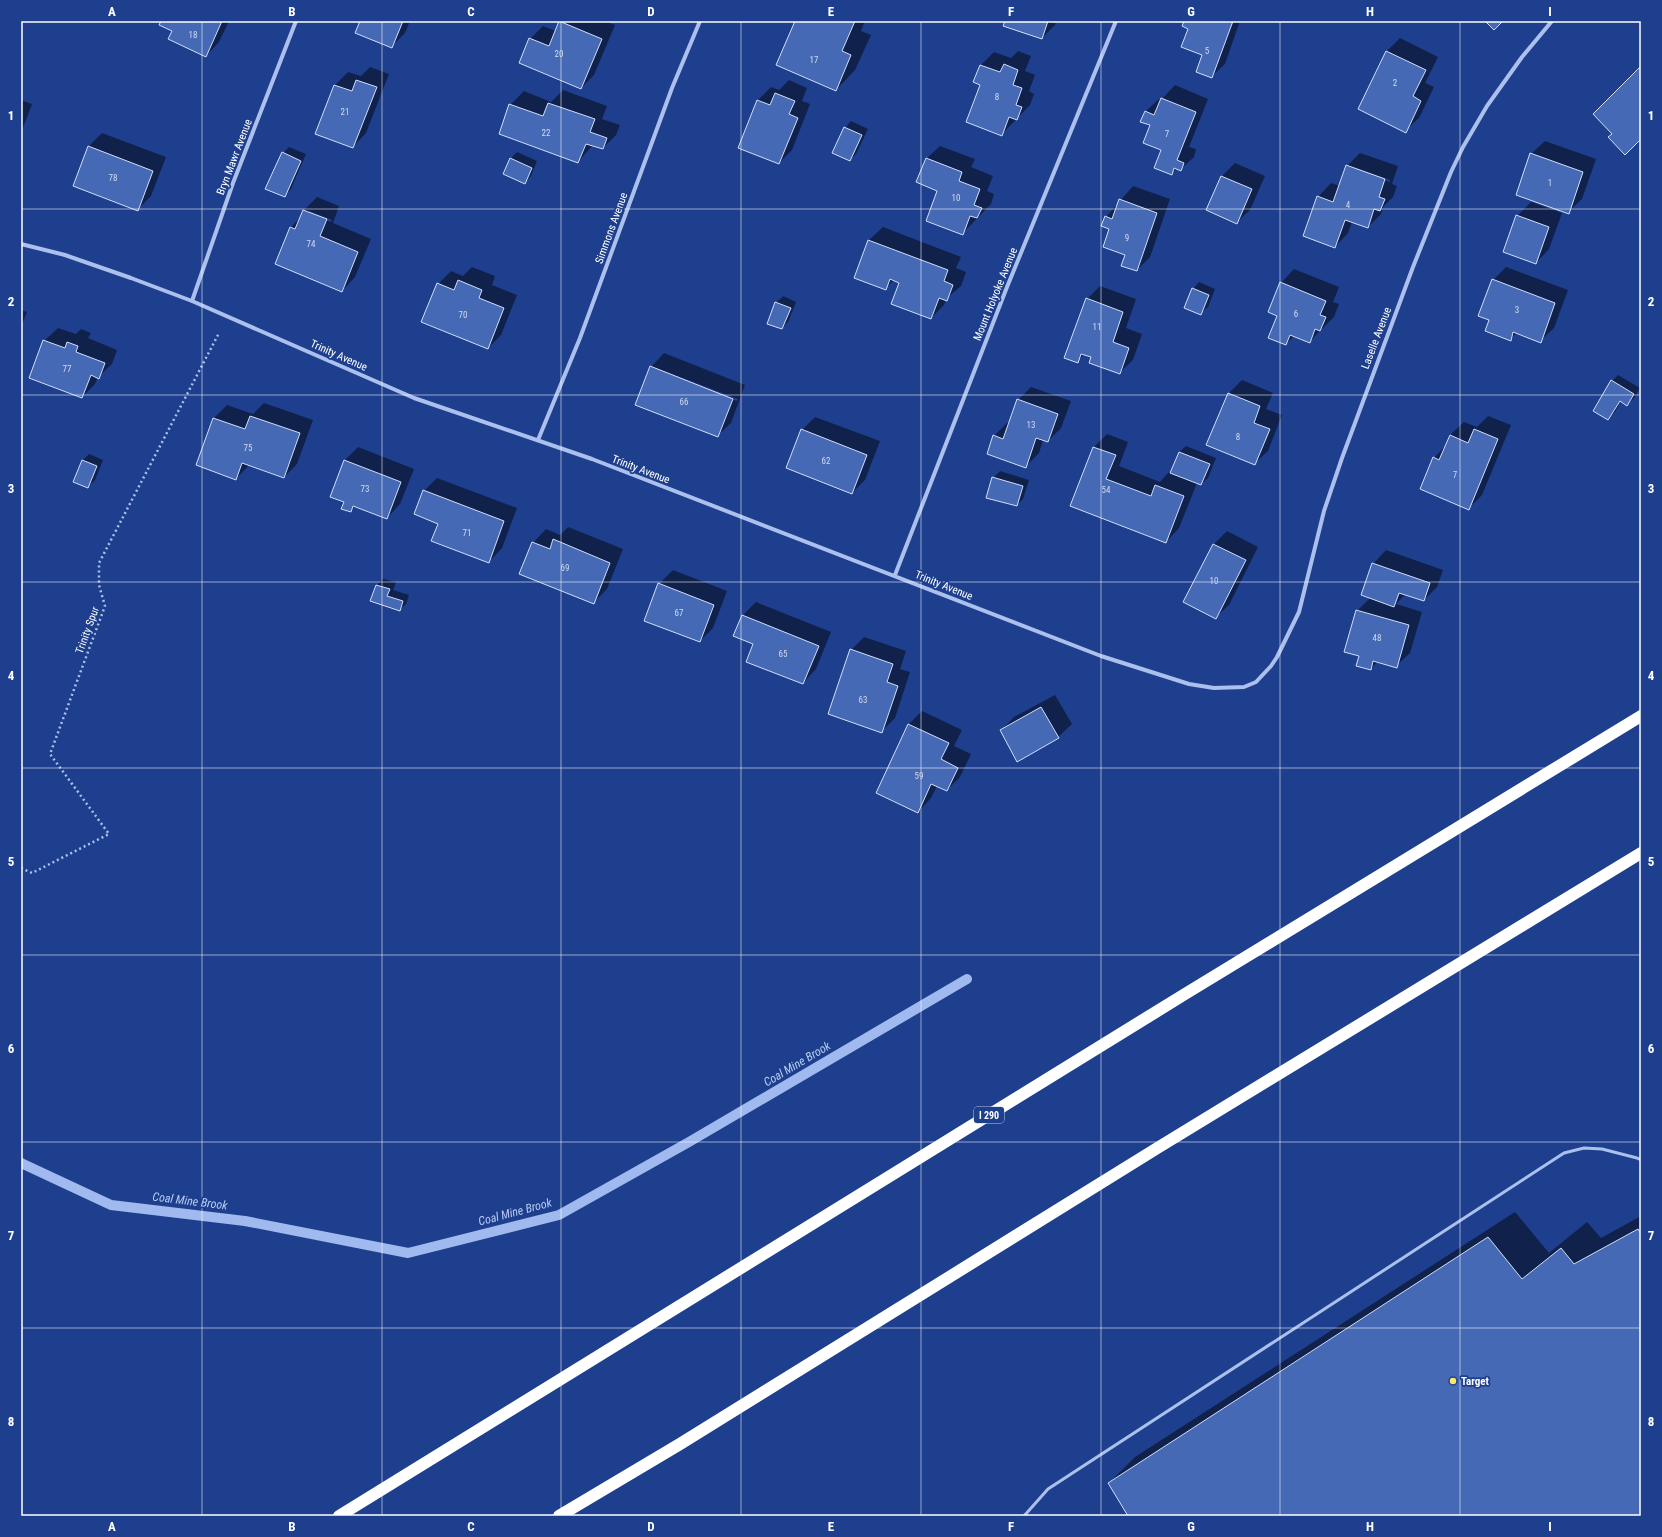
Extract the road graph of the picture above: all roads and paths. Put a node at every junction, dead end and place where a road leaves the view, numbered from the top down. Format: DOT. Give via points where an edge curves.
graph roads {
  1 [pos="296,21"];
  2 [pos="700,21"];
  3 [pos="1116,21"];
  4 [pos="1552,21"];
  5 [pos="21,244"];
  6 [pos="192,301"];
  7 [pos="227,317"];
  8 [pos="538,440"];
  9 [pos="895,575"];
  10 [pos="1259,680"];
  11 [pos="1641,716"];
  12 [pos="1641,853"];
  13 [pos="21,868"];
  14 [pos="1641,1160"];
  15 [pos="339,1516"];
  16 [pos="560,1516"];
  17 [pos="1024,1516"];
  1 -- 6 [label="street, Bryn Mawr Avenue" via="233,183"];
  2 -- 8 [label="street, Simmons Avenue" via="669,95 580,338"];
  3 -- 9 [label="street, Mount Holyoke Avenue" via="1007,287"];
  4 -- 10 [label="street, Laselle Avenue" via="1522,56 1492,100 1451,172 1413,267 1324,510 1299,612 1277,657"];
  5 -- 6 [label="street, Trinity Avenue" via="104,267"];
  6 -- 7 [label="street, Trinity Avenue"];
  7 -- 8 [label="street, Trinity Avenue" via="414,398"];
  7 -- 13 [label="path, Trinity Spur" via="99,563 99,585 105,606 50,754 109,834 32,873"];
  8 -- 9 [label="street, Trinity Avenue"];
  9 -- 10 [label="street, Trinity Avenue" via="1079,648 1189,684 1229,688 1244,687"];
  11 -- 15 [label="highway, I 290"];
  12 -- 16 [label="highway"];
  14 -- 17 [label="lane" via="1602,1149 1584,1148 1564,1153 1048,1489"];
}
